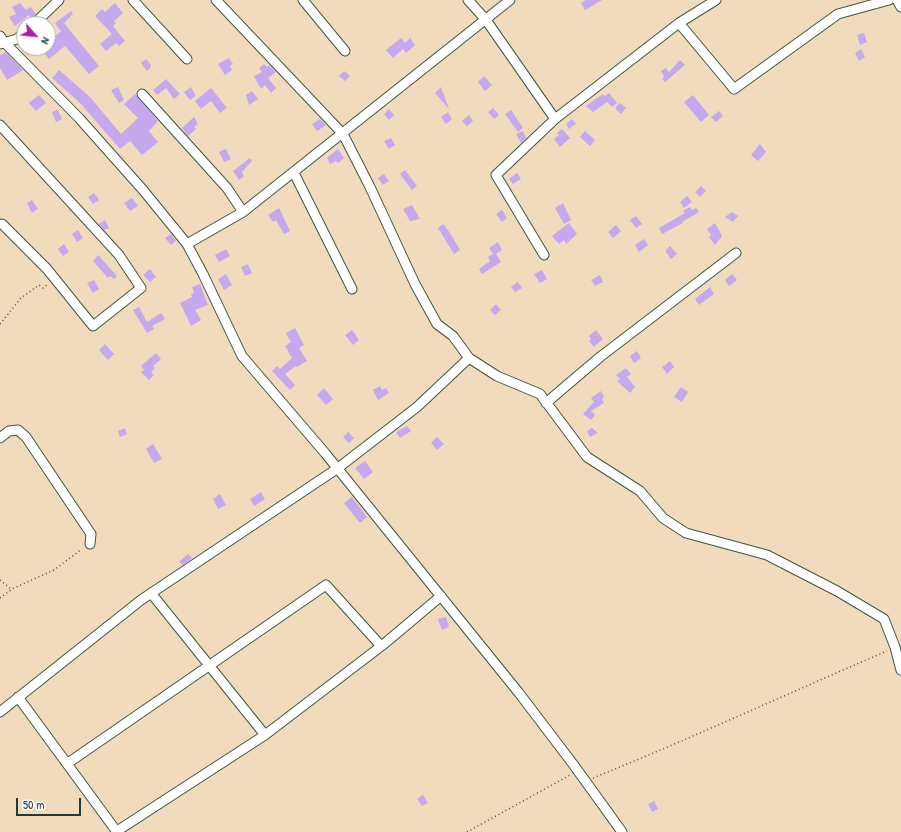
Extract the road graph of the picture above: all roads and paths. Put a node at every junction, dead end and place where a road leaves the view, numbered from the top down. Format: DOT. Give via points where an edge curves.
graph roads {
  1 [pos="59,0"];
  2 [pos="133,0"];
  3 [pos="216,0"];
  4 [pos="303,0"];
  5 [pos="468,0"];
  6 [pos="510,0"];
  7 [pos="716,0"];
  8 [pos="888,0"];
  9 [pos="897,0"];
  10 [pos="901,7"];
  11 [pos="42,16"];
  12 [pos="486,20"];
  13 [pos="679,23"];
  14 [pos="16,39"];
  15 [pos="1,41"];
  16 [pos="345,51"];
  17 [pos="187,59"];
  18 [pos="142,94"];
  19 [pos="555,119"];
  20 [pos="0,125"];
  21 [pos="343,134"];
  22 [pos="294,173"];
  23 [pos="243,212"];
  24 [pos="1,224"];
  25 [pos="186,244"];
  26 [pos="736,253"];
  27 [pos="544,255"];
  28 [pos="56,279"];
  29 [pos="352,289"];
  30 [pos="0,324"];
  31 [pos="470,358"];
  32 [pos="546,403"];
  33 [pos="0,438"];
  34 [pos="338,468"];
  35 [pos="90,544"];
  36 [pos="0,580"];
  37 [pos="11,590"];
  38 [pos="151,593"];
  39 [pos="441,596"];
  40 [pos="0,598"];
  41 [pos="381,646"];
  42 [pos="895,647"];
  43 [pos="210,666"];
  44 [pos="901,670"];
  45 [pos="18,697"];
  46 [pos="0,712"];
  47 [pos="264,735"];
  48 [pos="68,763"];
  49 [pos="578,770"];
  50 [pos="586,781"];
  51 [pos="117,832"];
  52 [pos="467,832"];
  53 [pos="622,832"];
  1 -- 11 [label="street"];
  2 -- 17 [label="street"];
  3 -- 21 [label="street"];
  4 -- 16 [label="street"];
  5 -- 12 [label="street"];
  6 -- 12 [label="street"];
  7 -- 13 [label="street"];
  8 -- 13 [label="street" via="838,14 734,89"];
  9 -- 10 [label="street"];
  12 -- 19 [label="street"];
  12 -- 21 [label="street"];
  13 -- 19 [label="street"];
  14 -- 15 [label="street"];
  15 -- 25 [label="street" via="79,118 143,190"];
  18 -- 23 [label="street" via="227,188"];
  19 -- 27 [label="street" via="496,174"];
  20 -- 28 [label="street" via="119,255 141,288 93,326"];
  21 -- 22 [label="street"];
  21 -- 31 [label="street" via="414,284 437,324 452,336"];
  22 -- 23 [label="street"];
  22 -- 29 [label="street"];
  23 -- 25 [label="street"];
  24 -- 28 [label="street"];
  25 -- 34 [label="street" via="242,356"];
  26 -- 32 [label="street" via="600,357"];
  28 -- 30 [label="path" via="43,288 39,285 21,298"];
  31 -- 32 [label="street" via="497,376 540,394"];
  31 -- 34 [label="street" via="417,407"];
  32 -- 42 [label="street" via="587,457 640,491 663,518 686,533 767,555 837,591 884,619"];
  33 -- 35 [label="street" via="9,431 18,430 26,437 91,534"];
  34 -- 38 [label="street"];
  34 -- 39 [label="street"];
  35 -- 37 [label="path" via="54,570"];
  36 -- 37 [label="path"];
  37 -- 40 [label="path"];
  38 -- 43 [label="street"];
  38 -- 45 [label="street" via="94,635"];
  39 -- 41 [label="street"];
  39 -- 49 [label="street"];
  41 -- 43 [label="street" via="326,585"];
  41 -- 47 [label="street"];
  42 -- 44 [label="street"];
  42 -- 50 [label="path"];
  43 -- 47 [label="street"];
  43 -- 48 [label="street"];
  45 -- 46 [label="street"];
  45 -- 48 [label="street"];
  47 -- 51 [label="street"];
  48 -- 51 [label="street"];
  49 -- 50 [label="street"];
  49 -- 52 [label="path"];
  50 -- 53 [label="street"];
}
